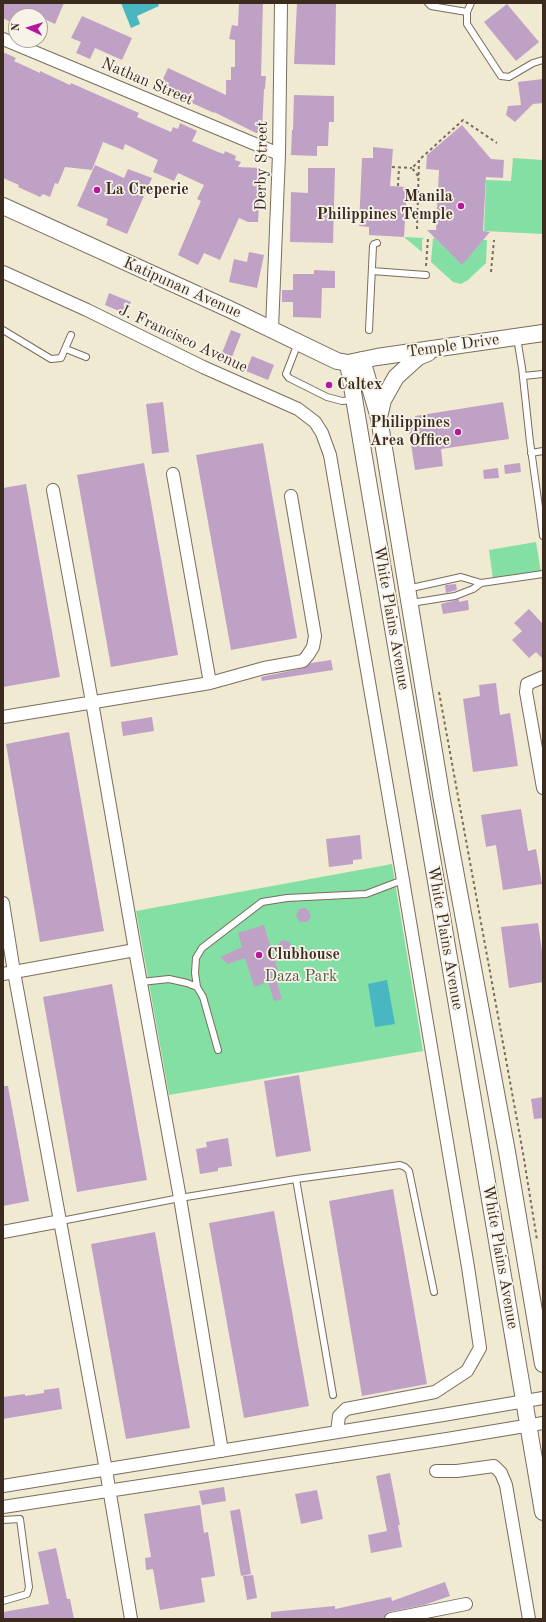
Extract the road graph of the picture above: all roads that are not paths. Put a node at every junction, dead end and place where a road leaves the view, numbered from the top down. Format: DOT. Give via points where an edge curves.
graph roads {
  1 [pos="281,3"];
  2 [pos="428,3"];
  3 [pos="470,3"];
  4 [pos="467,12"];
  5 [pos="3,39"];
  6 [pos="543,60"];
  7 [pos="279,154"];
  8 [pos="3,206"];
  9 [pos="377,243"];
  10 [pos="372,271"];
  11 [pos="3,272"];
  12 [pos="426,275"];
  13 [pos="272,329"];
  14 [pos="3,330"];
  15 [pos="369,330"];
  16 [pos="543,333"];
  17 [pos="71,335"];
  18 [pos="517,337"];
  19 [pos="299,342"];
  20 [pos="439,348"];
  21 [pos="66,349"];
  22 [pos="86,357"];
  23 [pos="355,362"];
  24 [pos="543,374"];
  25 [pos="523,376"];
  26 [pos="354,400"];
  27 [pos="379,418"];
  28 [pos="543,451"];
  29 [pos="531,453"];
  30 [pos="173,474"];
  31 [pos="53,490"];
  32 [pos="291,496"];
  33 [pos="543,536"];
  34 [pos="543,574"];
  35 [pos="481,583"];
  36 [pos="408,596"];
  37 [pos="543,677"];
  38 [pos="210,683"];
  39 [pos="92,702"];
  40 [pos="3,717"];
  41 [pos="543,788"];
  42 [pos="442,800"];
  43 [pos="422,803"];
  44 [pos="403,880"];
  45 [pos="3,903"];
  46 [pos="135,950"];
  47 [pos="9,973"];
  48 [pos="140,982"];
  49 [pos="197,987"];
  50 [pos="218,1050"];
  51 [pos="296,1179"];
  52 [pos="180,1198"];
  53 [pos="61,1221"];
  54 [pos="3,1232"];
  55 [pos="434,1292"];
  56 [pos="543,1364"];
  57 [pos="333,1396"];
  58 [pos="543,1398"];
  59 [pos="524,1401"];
  60 [pos="536,1424"];
  61 [pos="337,1432"];
  62 [pos="222,1451"];
  63 [pos="106,1470"];
  64 [pos="436,1471"];
  65 [pos="3,1486"];
  66 [pos="109,1491"];
  67 [pos="3,1507"];
  68 [pos="543,1512"];
  69 [pos="3,1520"];
  70 [pos="3,1601"];
  71 [pos="466,1604"];
  72 [pos="131,1619"];
  73 [pos="391,1619"];
  74 [pos="529,1619"];
  1 -- 7 [label="street, Derby Street"];
  2 -- 4 [label="lane" via="431,6"];
  3 -- 4 [label="lane"];
  4 -- 6 [label="lane" via="467,24 501,76 509,77"];
  5 -- 7 [label="street, Nathan Street"];
  7 -- 13 [label="street, Derby Street"];
  8 -- 13 [label="street, Katipunan Avenue"];
  9 -- 10 [label="lane" via="373,246"];
  10 -- 12 [label="lane"];
  10 -- 15 [label="lane"];
  11 -- 44 [label="street, J. Francisco Avenue" via="298,409 315,422 330,455"];
  13 -- 19 [label="street, Katipunan Avenue"];
  14 -- 21 [label="lane" via="51,359 61,358"];
  16 -- 18 [label="street, Temple Drive"];
  17 -- 21 [label="lane"];
  18 -- 20 [label="street, Temple Drive"];
  18 -- 25 [label="lane"];
  19 -- 23 [label="street, Katipunan Avenue" via="337,361"];
  19 -- 26 [label="lane" via="286,374 289,378 327,397 342,401"];
  20 -- 23 [label="street, Temple Drive"];
  20 -- 27 [label="street" via="418,357 396,377 383,400"];
  21 -- 22 [label="lane"];
  23 -- 26 [label="street, White Plains Avenue"];
  23 -- 27 [label="street, White Plains Avenue"];
  24 -- 25 [label="lane"];
  25 -- 29 [label="lane"];
  26 -- 43 [label="street, White Plains Avenue"];
  27 -- 36 [label="street, White Plains Avenue"];
  28 -- 29 [label="lane"];
  29 -- 33 [label="lane"];
  30 -- 38 [label="street"];
  31 -- 39 [label="street"];
  32 -- 38 [label="street" via="315,636 313,647 303,660"];
  34 -- 35 [label="lane"];
  35 -- 36 [label="lane" via="455,596"];
  35 -- 36 [label="lane" via="462,577"];
  36 -- 42 [label="street, White Plains Avenue"];
  37 -- 41 [label="street" via="527,684 526,692"];
  38 -- 39 [label="street"];
  39 -- 40 [label="street"];
  39 -- 46 [label="street"];
  42 -- 43 [label="street"];
  42 -- 56 [label="street, White Plains Avenue"];
  43 -- 59 [label="street, White Plains Avenue"];
  44 -- 49 [label="lane" via="366,894 287,898 262,902 202,948 196,958"];
  44 -- 61 [label="street, J. Francisco Avenue" via="480,1348 467,1371 435,1392 346,1409 339,1416"];
  45 -- 47 [label="street"];
  46 -- 47 [label="street"];
  46 -- 48 [label="street"];
  47 -- 53 [label="street"];
  48 -- 49 [label="lane" via="169,979"];
  48 -- 52 [label="street"];
  49 -- 50 [label="lane" via="203,997"];
  51 -- 52 [label="lane"];
  51 -- 55 [label="lane" via="400,1165 405,1167 409,1171"];
  51 -- 57 [label="lane"];
  52 -- 53 [label="lane"];
  52 -- 62 [label="street"];
  53 -- 54 [label="street"];
  53 -- 63 [label="street"];
  58 -- 59 [label="street"];
  59 -- 60 [label="street, White Plains Avenue"];
  59 -- 61 [label="street"];
  60 -- 66 [label="street"];
  60 -- 68 [label="street, White Plains Avenue"];
  61 -- 62 [label="street"];
  62 -- 63 [label="street"];
  63 -- 65 [label="street"];
  63 -- 66 [label="street"];
  64 -- 74 [label="street" via="494,1466 501,1473 506,1485"];
  66 -- 67 [label="street"];
  66 -- 72 [label="street"];
  69 -- 70 [label="lane" via="20,1519 29,1587 27,1594"];
  71 -- 73 [label="street"];
}
